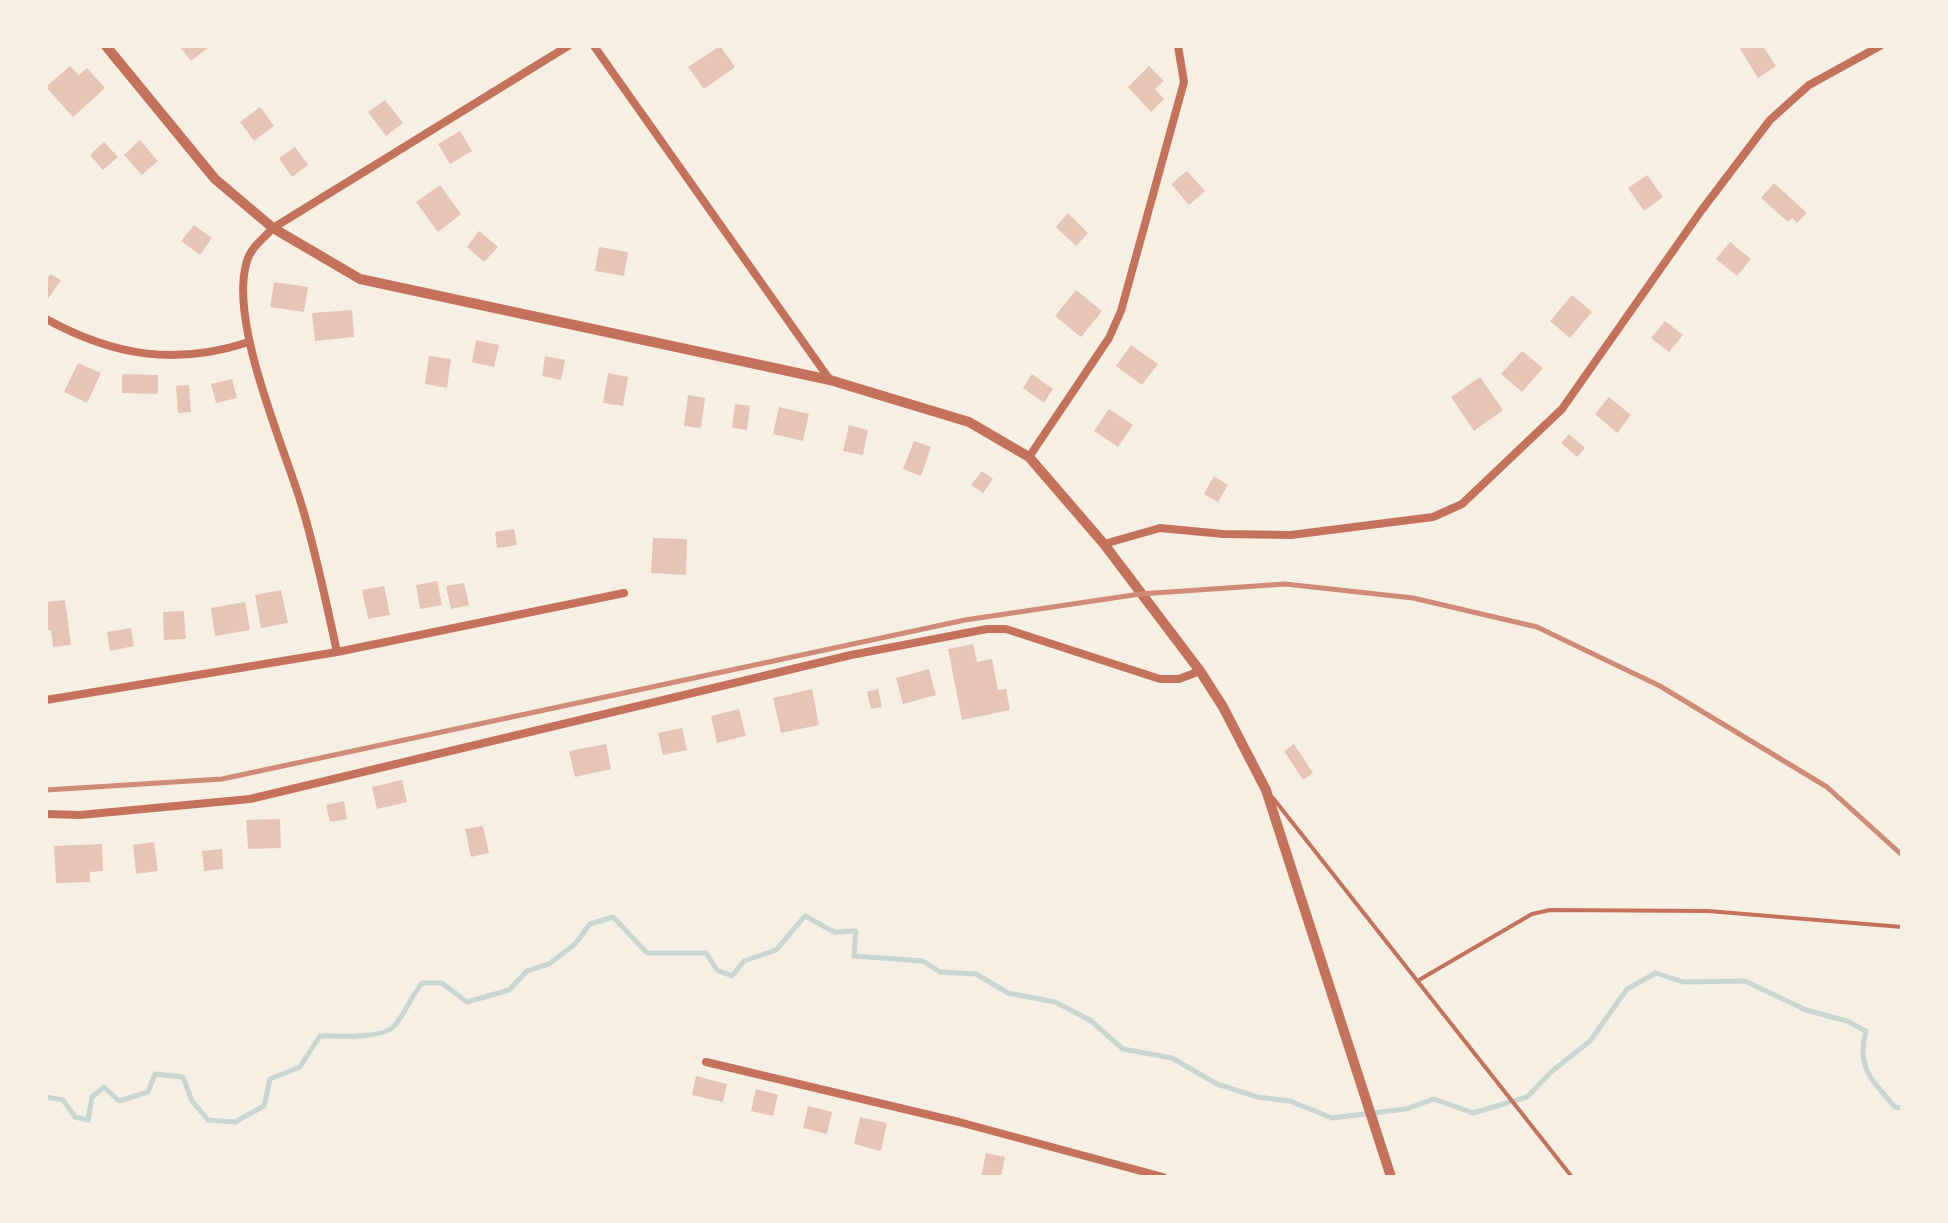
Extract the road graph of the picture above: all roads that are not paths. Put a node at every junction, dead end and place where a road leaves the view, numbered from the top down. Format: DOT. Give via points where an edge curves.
graph roads {
  1 [pos="106,46"];
  2 [pos="568,46"];
  3 [pos="594,46"];
  4 [pos="1178,46"];
  5 [pos="1880,46"];
  6 [pos="273,228"];
  7 [pos="46,319"];
  8 [pos="249,342"];
  9 [pos="830,380"];
  10 [pos="1029,457"];
  11 [pos="1104,544"];
  12 [pos="624,593"];
  13 [pos="337,652"];
  14 [pos="1200,671"];
  15 [pos="46,700"];
  16 [pos="1266,790"];
  17 [pos="46,814"];
  18 [pos="1902,927"];
  19 [pos="1419,980"];
  20 [pos="706,1062"];
  21 [pos="1163,1177"];
  22 [pos="1391,1177"];
  23 [pos="1572,1177"];
  1 -- 6 [label="street" via="215,179"];
  2 -- 6 [label="street"];
  3 -- 9 [label="street"];
  4 -- 10 [label="street" via="1184,82 1121,311 1109,338"];
  5 -- 11 [label="street" via="1809,85 1770,120 1562,409 1462,504 1433,517 1291,535 1160,528"];
  6 -- 8 [label="street" via="246,262 243,294"];
  6 -- 9 [label="street" via="360,279"];
  7 -- 8 [label="street" via="72,333 145,354 186,358"];
  8 -- 13 [label="street" via="301,505"];
  9 -- 10 [label="street" via="969,422"];
  10 -- 11 [label="street"];
  11 -- 14 [label="street"];
  12 -- 13 [label="street"];
  13 -- 15 [label="street"];
  14 -- 16 [label="street"];
  14 -- 17 [label="street" via="1160,679 1006,629 987,629 851,655 250,799"];
  16 -- 19 [label="lane"];
  16 -- 22 [label="street"];
  18 -- 19 [label="lane" via="1708,911 1550,910 1532,914"];
  19 -- 23 [label="lane"];
  20 -- 21 [label="street"];
}
